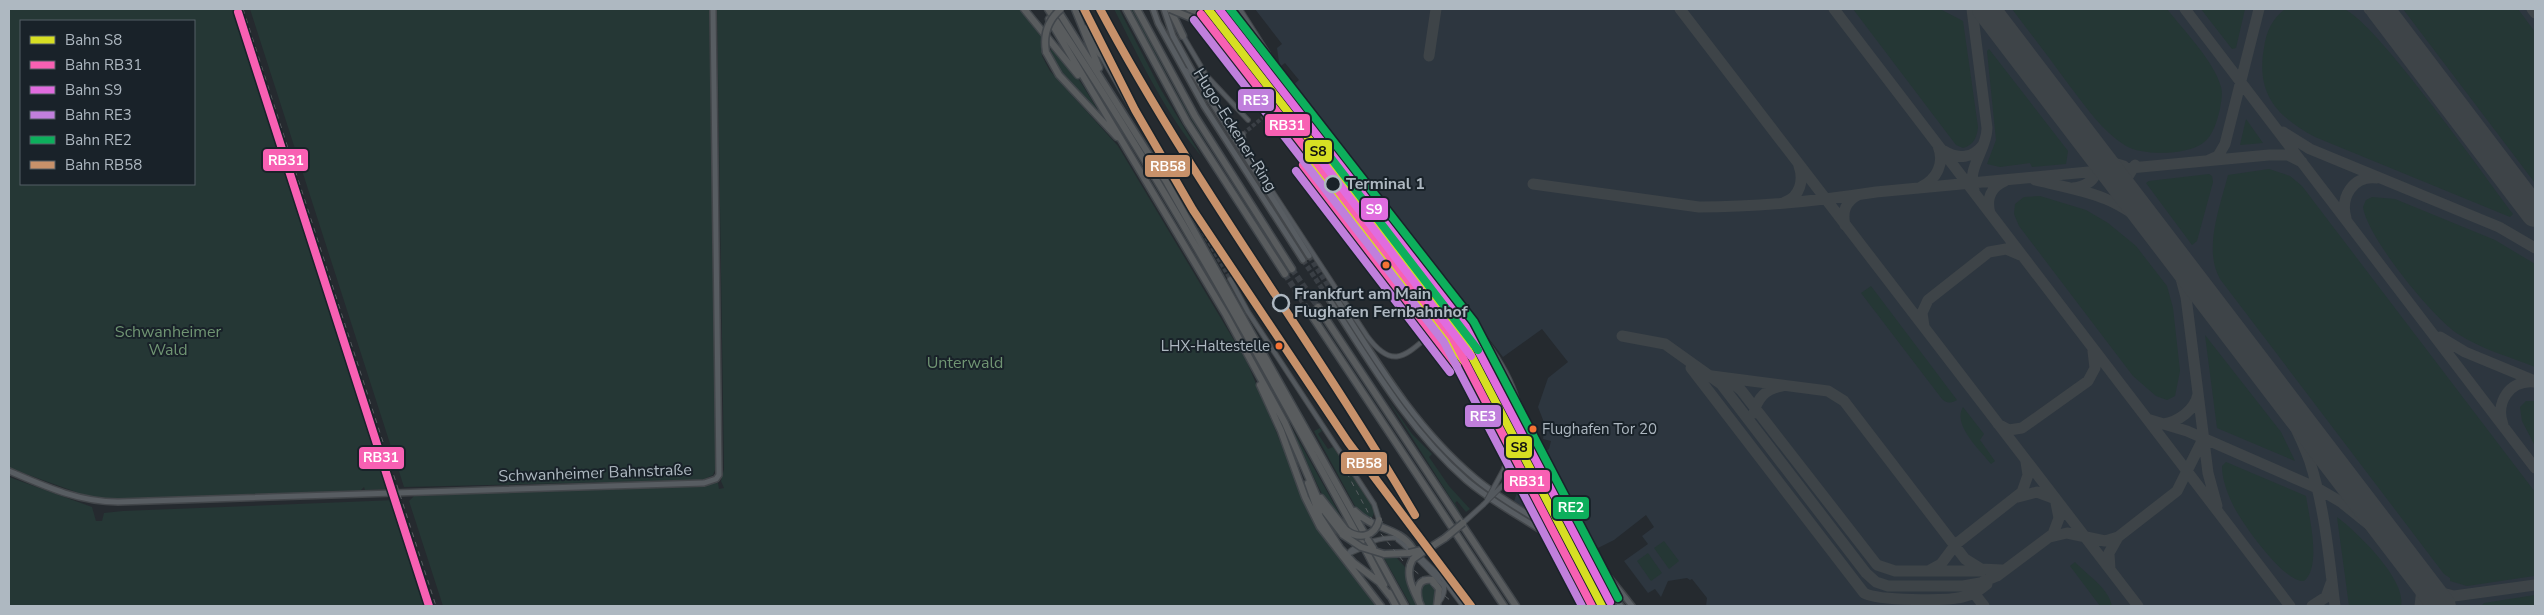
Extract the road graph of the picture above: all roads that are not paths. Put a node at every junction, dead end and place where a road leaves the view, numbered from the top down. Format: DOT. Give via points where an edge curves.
graph roads {
  1 [pos="713,9"];
  2 [pos="1024,9"];
  3 [pos="1044,9"];
  4 [pos="1048,9"];
  5 [pos="1059,9"];
  6 [pos="1126,9"];
  7 [pos="1137,9"];
  8 [pos="1153,9"];
  9 [pos="1164,9"];
  10 [pos="1170,9"];
  11 [pos="1190,9"];
  12 [pos="1231,9"];
  13 [pos="1240,9"];
  14 [pos="1076,10"];
  15 [pos="1168,23"];
  16 [pos="1183,36"];
  17 [pos="1100,54"];
  18 [pos="1248,54"];
  19 [pos="1182,67"];
  20 [pos="1280,72"];
  21 [pos="1195,76"];
  22 [pos="1106,85"];
  23 [pos="1284,88"];
  24 [pos="1093,93"];
  25 [pos="1285,98"];
  26 [pos="1268,112"];
  27 [pos="1248,120"];
  28 [pos="1243,134"];
  29 [pos="1127,148"];
  30 [pos="1246,150"];
  31 [pos="1184,201"];
  32 [pos="1308,256"];
  33 [pos="1303,260"];
  34 [pos="1292,269"];
  35 [pos="1285,274"];
  36 [pos="1230,279"];
  37 [pos="1334,295"];
  38 [pos="1329,299"];
  39 [pos="1318,307"];
  40 [pos="1310,313"];
  41 [pos="1251,360"];
  42 [pos="1482,368"];
  43 [pos="1495,368"];
  44 [pos="1503,381"];
  45 [pos="1304,465"];
  46 [pos="9,471"];
  47 [pos="1346,500"];
  48 [pos="1483,505"];
  49 [pos="1379,520"];
  50 [pos="1463,523"];
  51 [pos="1344,532"];
  52 [pos="1427,549"];
  53 [pos="1411,551"];
  54 [pos="1348,554"];
  55 [pos="1390,596"];
  56 [pos="1420,604"];
  57 [pos="1380,606"];
  58 [pos="1396,606"];
  59 [pos="1405,606"];
  60 [pos="1437,606"];
  61 [pos="1463,606"];
  62 [pos="1504,606"];
  63 [pos="1516,606"];
  64 [pos="1621,606"];
  65 [pos="1632,606"];
  1 -- 46 [label="street, Schwanheimer Bahnstraße" via="719,475 716,479 685,483 112,502 65,493"];
  2 -- 24 [label="highway"];
  3 -- 24 [label="highway"];
  4 -- 55 [label="highway, bridge" via="1120,120 1230,305"];
  5 -- 22 [label="highway"];
  5 -- 29 [label="highway, bridge" via="1048,27 1046,52 1059,75"];
  6 -- 35 [label="highway" via="1183,115"];
  7 -- 34 [label="highway" via="1195,116"];
  8 -- 19 [label="street, Hugo-Eckener-Ring"];
  9 -- 15 [label="street, Hugo-Eckener-Ring"];
  10 -- 16 [label="highway"];
  10 -- 18 [label="highway, bridge" via="1206,24"];
  11 -- 20 [label="highway, bridge" via="1224,26"];
  12 -- 23 [label="street" via="1256,49 1280,77"];
  13 -- 20 [label="street, bridge"];
  14 -- 17 [label="highway"];
  14 -- 22 [label="highway"];
  15 -- 16 [label="street"];
  15 -- 21 [label="street, Hugo-Eckener-Ring"];
  16 -- 27 [label="street" via="1206,75"];
  17 -- 31 [label="street"];
  18 -- 23 [label="street"];
  19 -- 21 [label="street"];
  19 -- 33 [label="street, Hugo-Eckener-Ring"];
  20 -- 48 [label="street, bridge" via="1305,118 1447,303 1461,308 1511,380 1522,414 1519,450 1507,478"];
  21 -- 30 [label="street" via="1204,83"];
  21 -- 32 [label="street, Hugo-Eckener-Ring"];
  22 -- 47 [label="highway" via="1181,208"];
  23 -- 25 [label="street"];
  24 -- 29 [label="highway"];
  25 -- 26 [label="street"];
  25 -- 43 [label="street" via="1444,303 1450,318 1482,360"];
  28 -- 30 [label="street"];
  29 -- 41 [label="highway"];
  30 -- 42 [label="street" via="1381,353 1389,357 1401,356 1437,329 1445,330 1472,364"];
  36 -- 49 [label="street" via="1248,312 1374,504"];
  37 -- 65 [label="street" via="1424,426 1474,477 1586,554"];
  38 -- 64 [label="street" via="1408,417 1458,472 1504,509 1581,559"];
  39 -- 63 [label="highway"];
  40 -- 62 [label="highway"];
  41 -- 45 [label="highway"];
  41 -- 57 [label="highway" via="1313,515"];
  42 -- 43 [label="street"];
  42 -- 44 [label="street" via="1494,382"];
  43 -- 44 [label="street" via="1503,371"];
  44 -- 48 [label="street, bridge" via="1512,428 1510,448 1504,470"];
  45 -- 51 [label="highway" via="1327,516"];
  45 -- 54 [label="highway" via="1309,490 1320,517 1340,548"];
  47 -- 53 [label="highway" via="1367,522 1399,533"];
  47 -- 59 [label="highway, bridge"];
  48 -- 50 [label="street"];
  49 -- 51 [label="highway, bridge" via="1375,530 1365,536"];
  50 -- 52 [label="highway, bridge"];
  51 -- 53 [label="highway, bridge" via="1361,547 1384,554"];
  52 -- 53 [label="highway, bridge"];
  52 -- 56 [label="highway, bridge" via="1409,566 1409,575"];
  53 -- 54 [label="street" via="1402,539 1391,537"];
  53 -- 61 [label="street" via="1442,578"];
  54 -- 55 [label="highway"];
  54 -- 60 [label="street" via="1388,539 1402,542 1441,582 1444,593"];
  55 -- 58 [label="highway"];
  56 -- 60 [label="highway" via="1419,584 1432,580 1440,589"];
}
